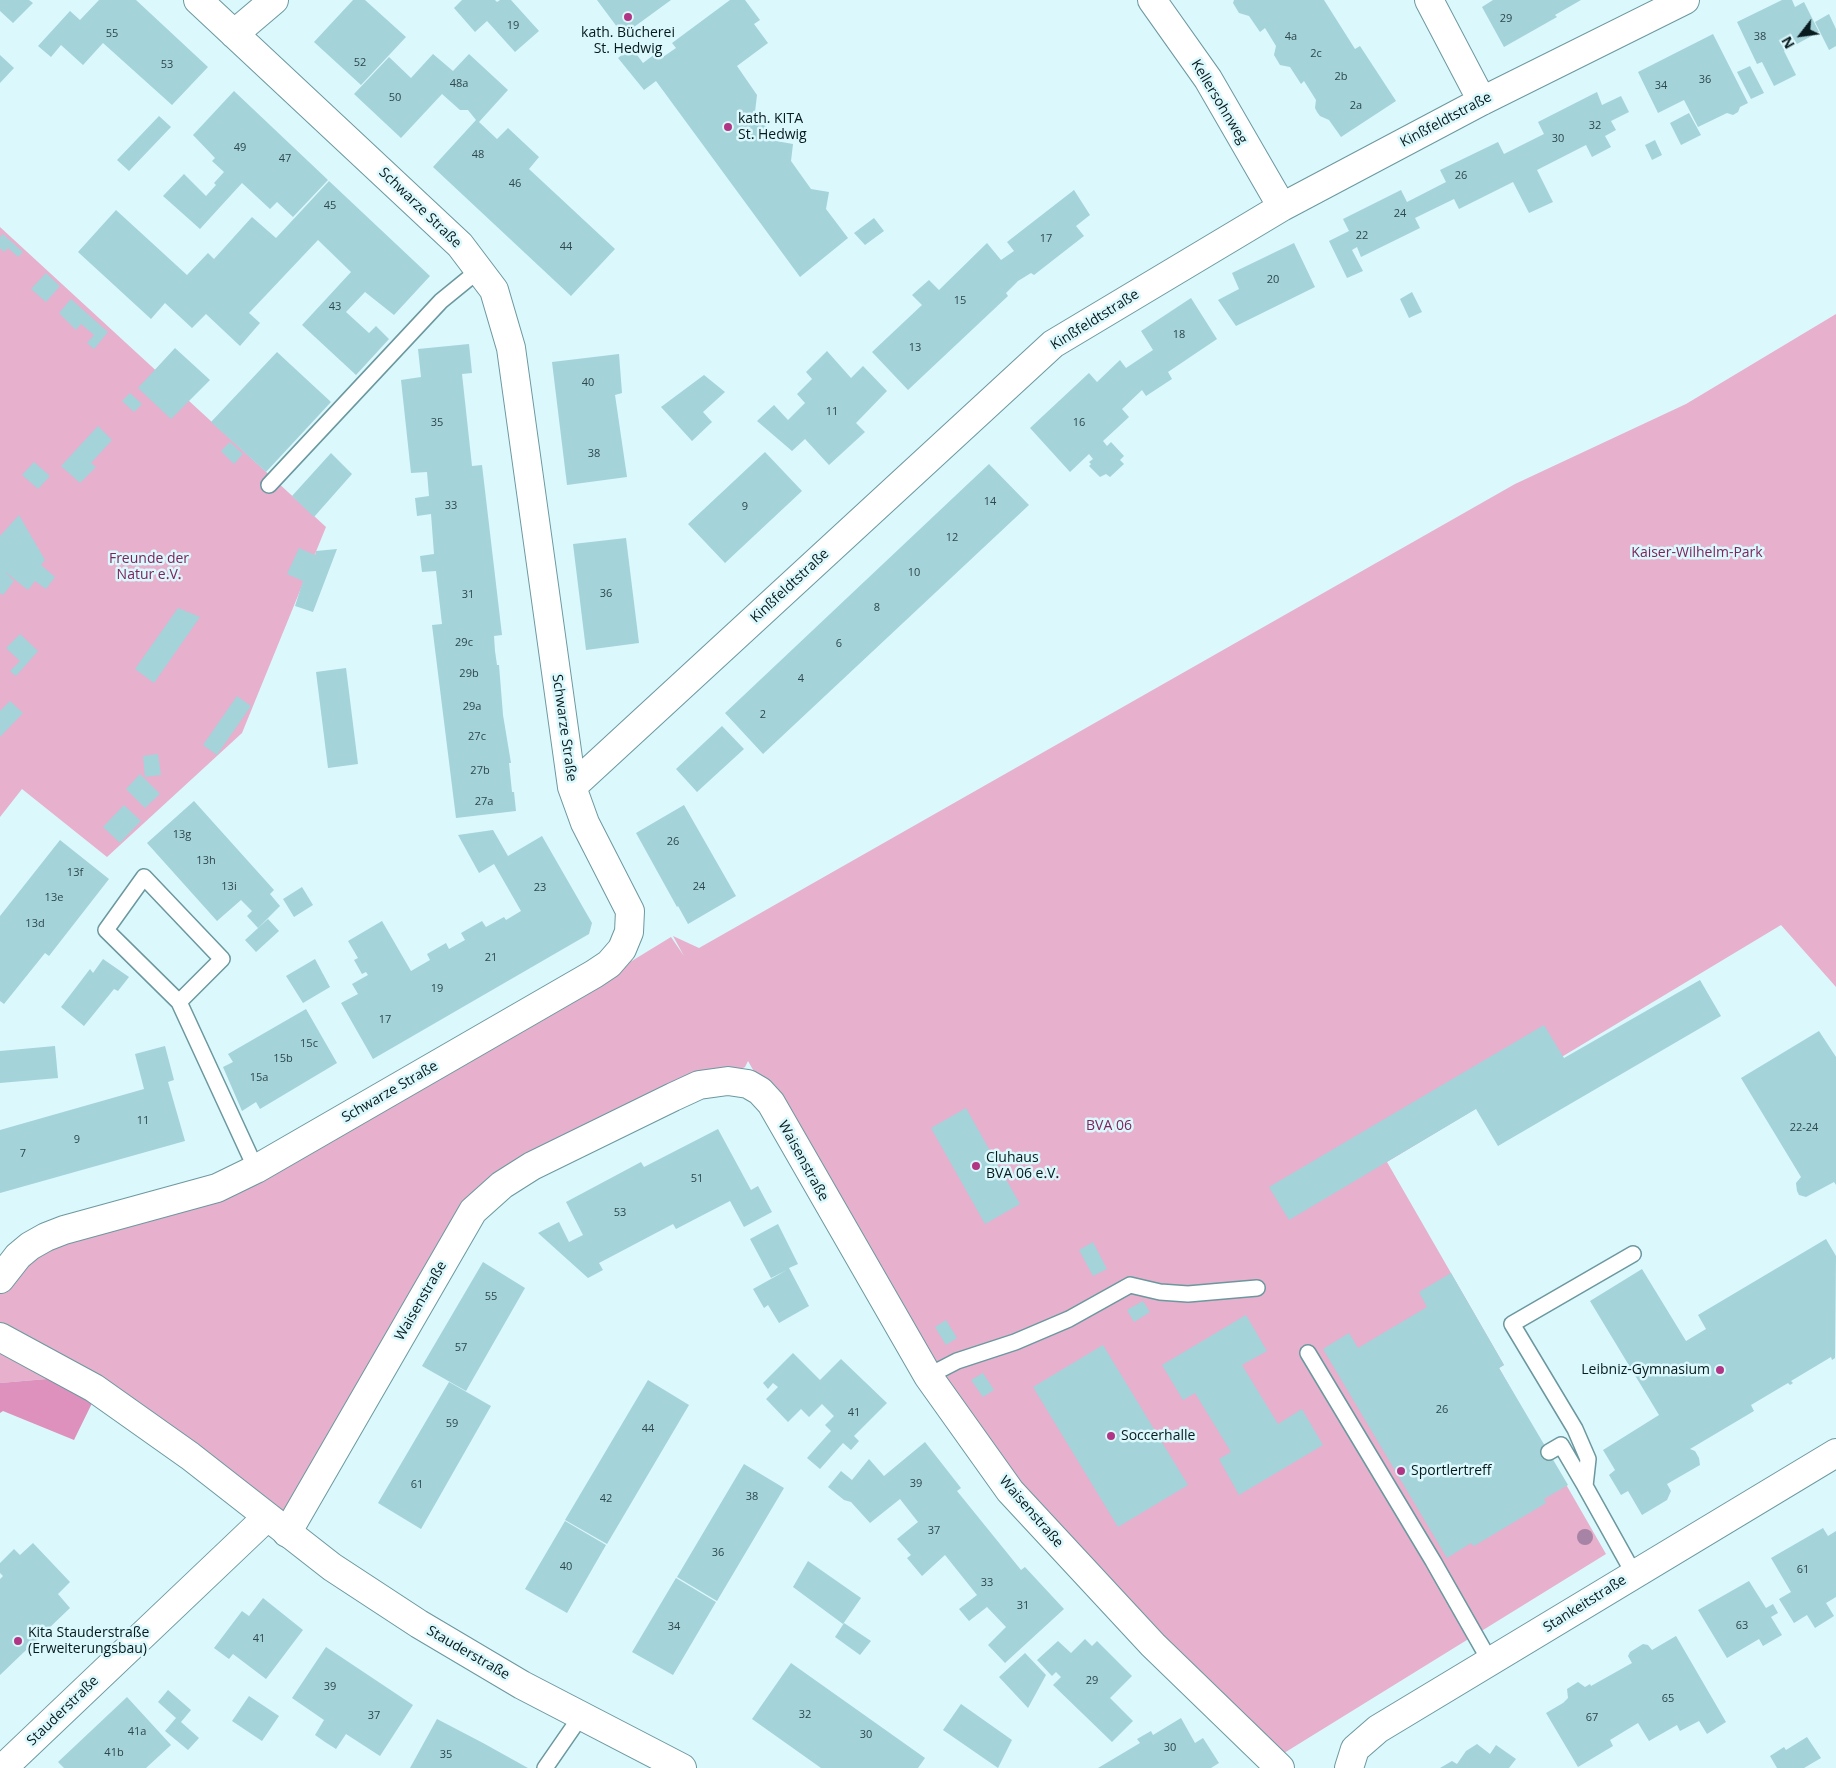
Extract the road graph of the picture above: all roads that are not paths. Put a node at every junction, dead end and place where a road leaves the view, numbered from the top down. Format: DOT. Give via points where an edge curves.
graph roads {
  1 [pos="198,0"];
  2 [pos="274,0"];
  3 [pos="1152,0"];
  4 [pos="1429,0"];
  5 [pos="1685,0"];
  6 [pos="234,34"];
  7 [pos="1482,101"];
  8 [pos="1282,207"];
  9 [pos="479,270"];
  10 [pos="269,485"];
  11 [pos="572,787"];
  12 [pos="180,1002"];
  13 [pos="256,1169"];
  14 [pos="1632,1254"];
  15 [pos="0,1279"];
  16 [pos="1257,1288"];
  17 [pos="0,1337"];
  18 [pos="1308,1353"];
  19 [pos="928,1376"];
  20 [pos="1549,1452"];
  21 [pos="1836,1453"];
  22 [pos="1585,1486"];
  23 [pos="277,1525"];
  24 [pos="1634,1574"];
  25 [pos="1491,1663"];
  26 [pos="581,1716"];
  27 [pos="10,1766"];
  28 [pos="544,1768"];
  29 [pos="682,1768"];
  30 [pos="1280,1768"];
  31 [pos="1349,1768"];
  1 -- 6 [label="street, Schwarze Straße"];
  2 -- 6 [label="street"];
  3 -- 8 [label="street, Kellersohnweg" via="1208,79"];
  4 -- 7 [label="street"];
  5 -- 7 [label="street, Kinßfeldtstraße"];
  6 -- 9 [label="street, Schwarze Straße" via="460,245"];
  7 -- 8 [label="street, Kinßfeldtstraße"];
  8 -- 11 [label="street, Kinßfeldtstraße" via="1053,344"];
  9 -- 10 [label="lane" via="441,301"];
  9 -- 11 [label="street, Schwarze Straße" via="494,290 511,348"];
  11 -- 13 [label="street, Schwarze Straße" via="585,823 630,910 629,932 622,949 609,964 594,974"];
  12 -- 12 [label="lane" via="222,959 144,877 106,930"];
  12 -- 13 [label="lane"];
  13 -- 15 [label="street, Schwarze Straße" via="217,1188 46,1237 24,1251"];
  14 -- 22 [label="lane" via="1512,1324 1575,1429 1588,1459"];
  16 -- 19 [label="lane" via="1188,1294 1130,1285 1061,1323 957,1361"];
  17 -- 23 [label="street, Stauderstraße" via="94,1388 190,1456"];
  18 -- 25 [label="lane"];
  19 -- 23 [label="street, Waisenstraße" via="771,1103 748,1084 728,1081 699,1086 532,1166 502,1185 473,1211"];
  19 -- 30 [label="street, Waisenstraße" via="1010,1492 1153,1645"];
  20 -- 22 [label="lane" via="1561,1445"];
  21 -- 24 [label="street, Stankeitstraße"];
  22 -- 24 [label="lane"];
  23 -- 26 [label="street, Stauderstraße" via="332,1567 460,1650"];
  23 -- 27 [label="street, Stauderstraße"];
  24 -- 25 [label="street, Stankeitstraße"];
  25 -- 31 [label="street, Stankeitstraße" via="1378,1730 1355,1749"];
  26 -- 28 [label="lane"];
  26 -- 29 [label="street, Stauderstraße"];
}
